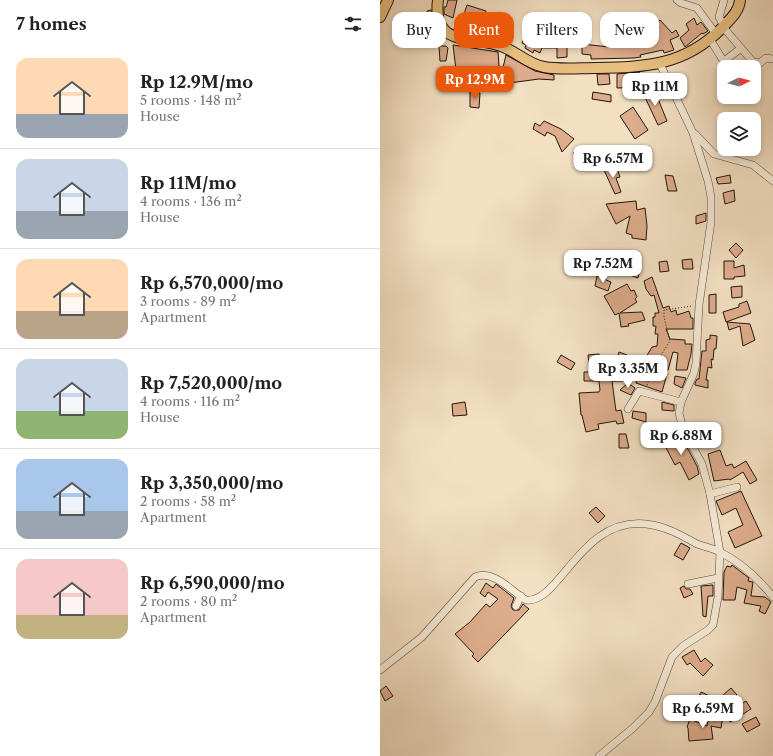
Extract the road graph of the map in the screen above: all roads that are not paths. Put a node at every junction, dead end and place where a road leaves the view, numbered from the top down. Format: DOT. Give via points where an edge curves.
graph roads {
  1 [pos="388,0"];
  2 [pos="438,0"];
  3 [pos="677,0"];
  4 [pos="724,0"];
  5 [pos="740,0"];
  6 [pos="380,17"];
  7 [pos="718,32"];
  8 [pos="740,49"];
  9 [pos="725,60"];
  10 [pos="730,60"];
  11 [pos="773,60"];
  12 [pos="660,64"];
  13 [pos="693,133"];
  14 [pos="773,181"];
  15 [pos="681,402"];
  16 [pos="628,409"];
  17 [pos="737,487"];
  18 [pos="710,494"];
  19 [pos="720,552"];
  20 [pos="718,578"];
  21 [pos="688,584"];
  22 [pos="521,596"];
  23 [pos="773,597"];
  24 [pos="516,606"];
  25 [pos="380,670"];
  26 [pos="599,756"];
  1 -- 6 [label="highway"];
  2 -- 12 [label="highway" via="440,23 450,34 462,39 501,46 539,66 584,68"];
  3 -- 7 [label="street" via="697,8"];
  4 -- 7 [label="street"];
  5 -- 7 [label="highway" via="738,8"];
  7 -- 8 [label="street"];
  7 -- 9 [label="street"];
  7 -- 12 [label="highway" via="691,51"];
  8 -- 10 [label="street"];
  8 -- 11 [label="street" via="756,63 766,58"];
  12 -- 13 [label="street"];
  13 -- 14 [label="street" via="714,154 753,165"];
  13 -- 15 [label="street" via="708,182 711,222 699,305 696,363"];
  15 -- 16 [label="street" via="638,392"];
  15 -- 18 [label="street" via="680,420 700,460"];
  17 -- 18 [label="street"];
  18 -- 19 [label="street"];
  19 -- 20 [label="street"];
  19 -- 22 [label="street" via="671,530 646,524 629,524 604,533 591,543 542,596 528,600"];
  19 -- 23 [label="street" via="758,578"];
  20 -- 21 [label="street"];
  20 -- 26 [label="street" via="718,597 713,625 677,652 669,664 649,712"];
  22 -- 24 [label="street"];
  22 -- 25 [label="street" via="491,577 476,577 422,637"];
}
